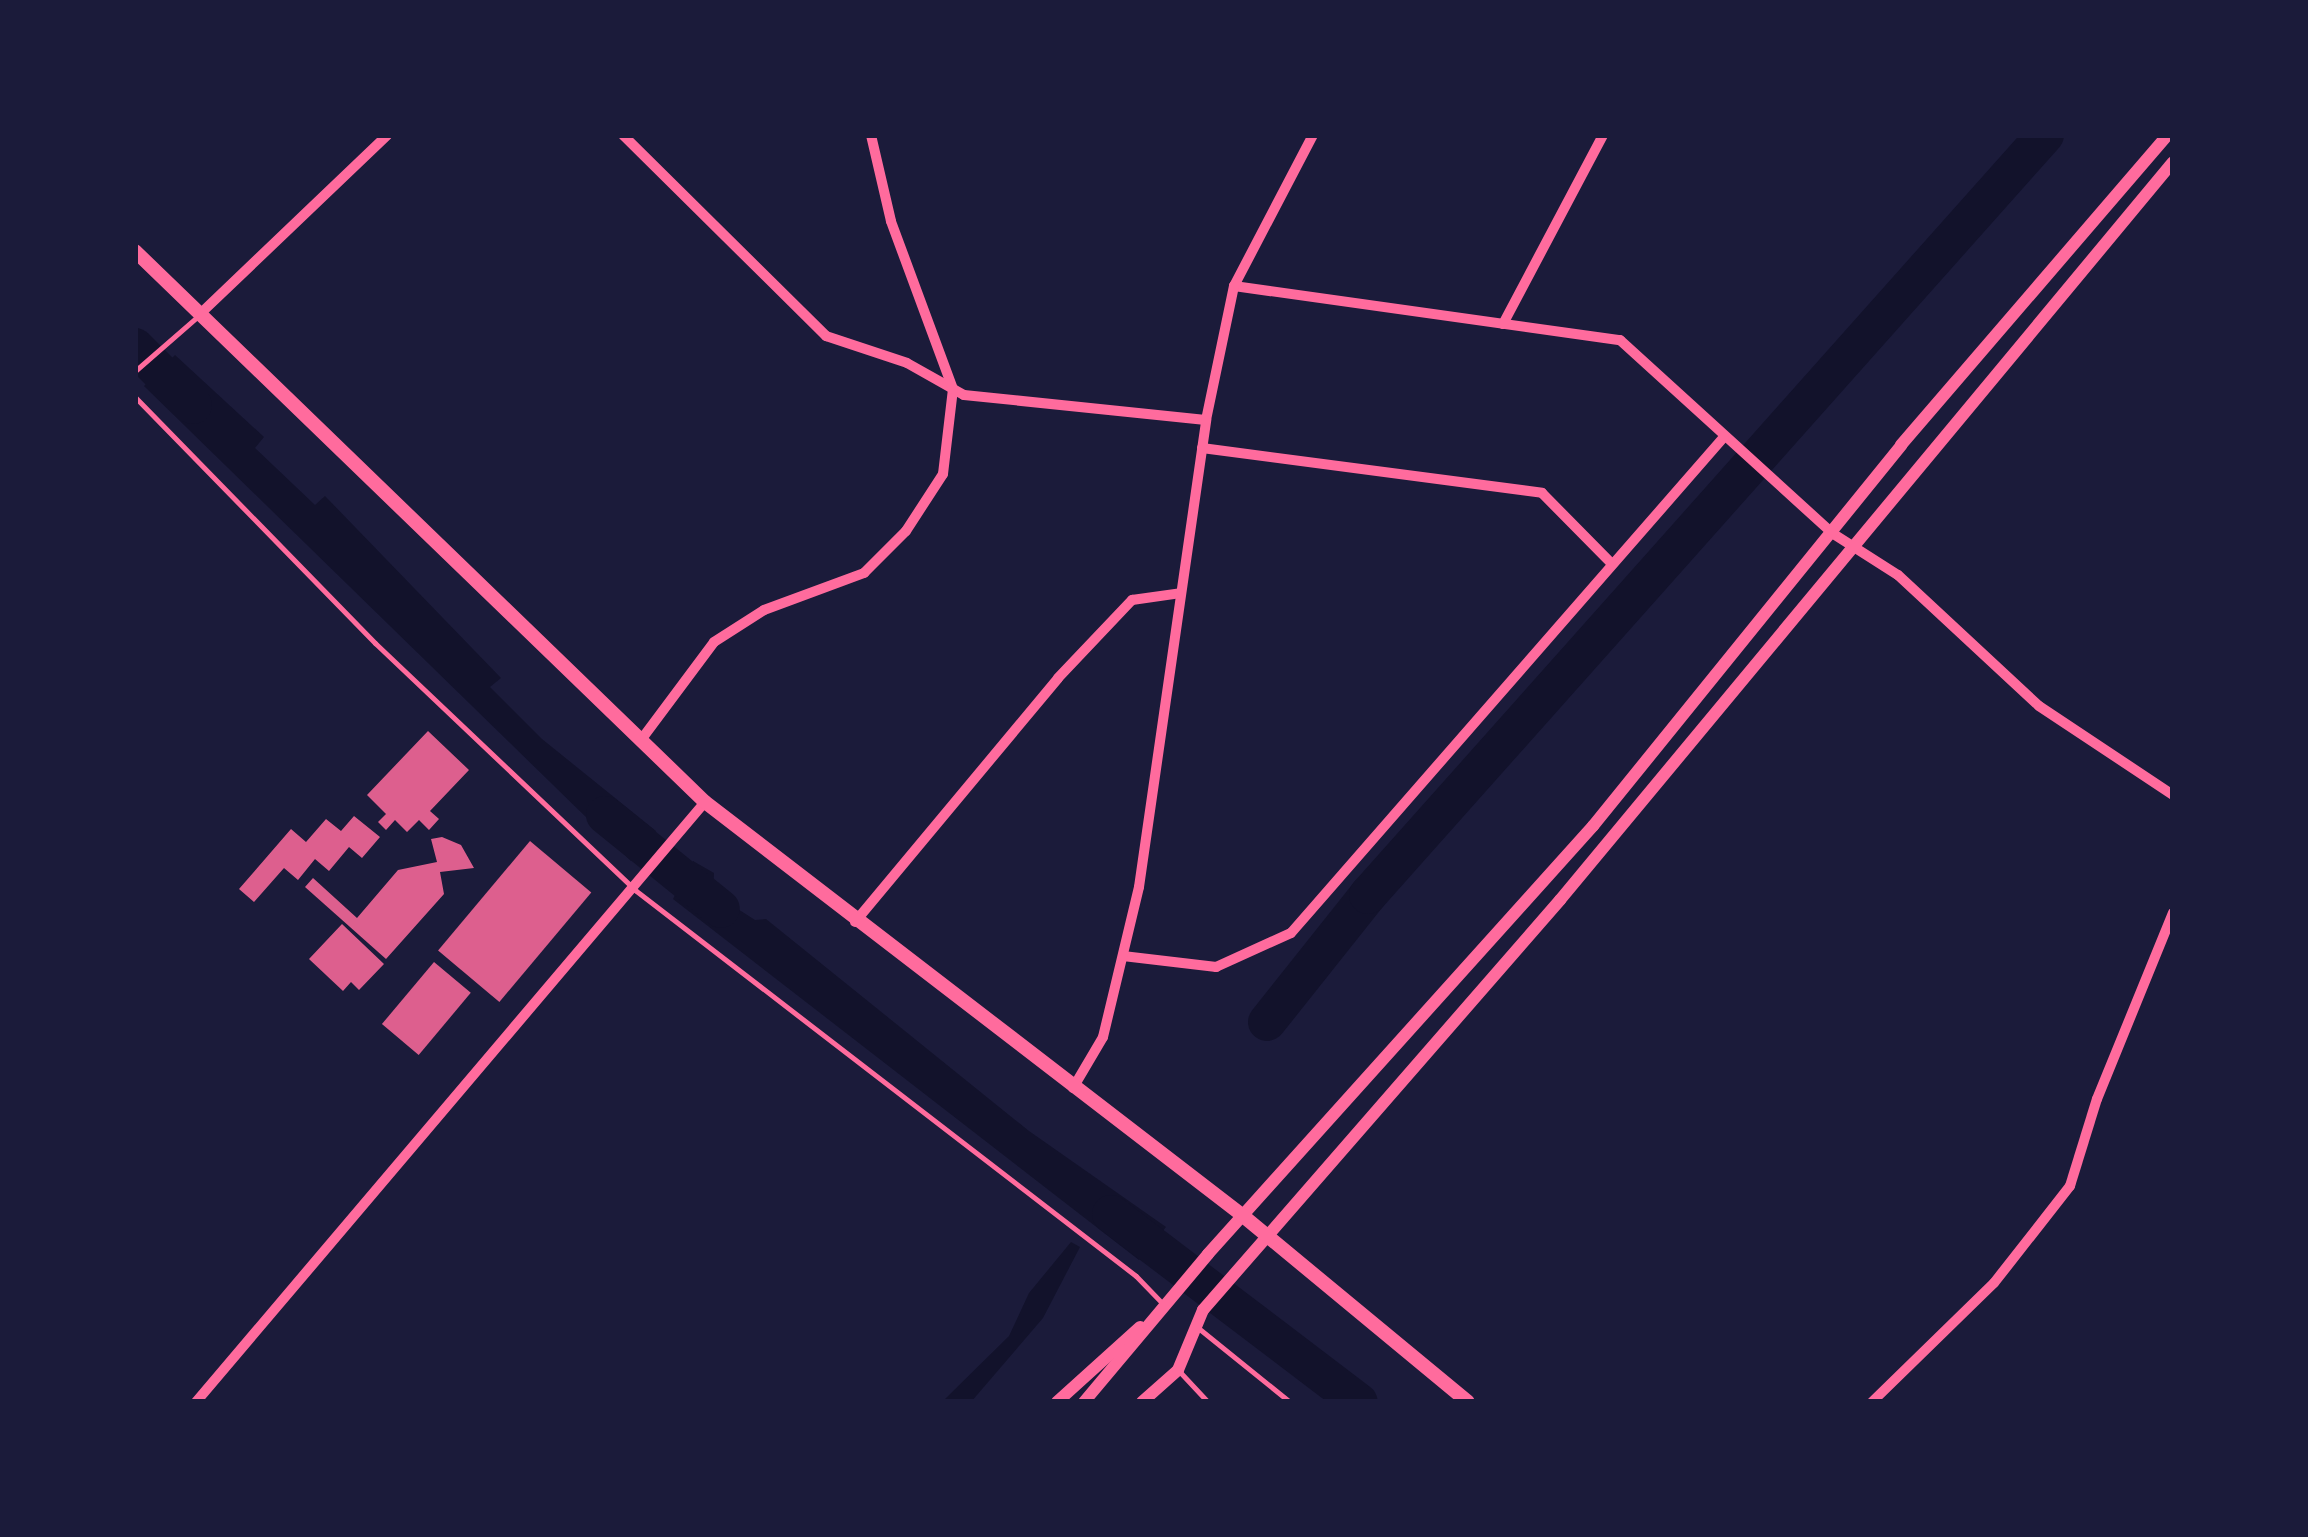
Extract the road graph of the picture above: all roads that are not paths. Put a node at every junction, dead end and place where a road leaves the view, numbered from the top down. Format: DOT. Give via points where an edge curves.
graph roads {
  1 [pos="387,135"];
  2 [pos="623,135"];
  3 [pos="871,135"];
  4 [pos="1313,135"];
  5 [pos="1603,135"];
  6 [pos="2168,135"];
  7 [pos="2173,162"];
  8 [pos="135,250"];
  9 [pos="1234,286"];
  10 [pos="200,314"];
  11 [pos="1503,324"];
  12 [pos="135,371"];
  13 [pos="953,389"];
  14 [pos="135,397"];
  15 [pos="1206,420"];
  16 [pos="1724,437"];
  17 [pos="1202,448"];
  18 [pos="1832,533"];
  19 [pos="1852,543"];
  20 [pos="1611,563"];
  21 [pos="1181,593"];
  22 [pos="641,740"];
  23 [pos="2173,795"];
  24 [pos="705,802"];
  25 [pos="635,890"];
  26 [pos="2173,914"];
  27 [pos="854,923"];
  28 [pos="1122,956"];
  29 [pos="1073,1088"];
  30 [pos="1242,1216"];
  31 [pos="1266,1235"];
  32 [pos="1164,1305"];
  33 [pos="1194,1326"];
  34 [pos="1178,1370"];
  35 [pos="196,1402"];
  36 [pos="1057,1402"];
  37 [pos="1084,1402"];
  38 [pos="1142,1402"];
  39 [pos="1208,1402"];
  40 [pos="1290,1402"];
  41 [pos="1468,1402"];
  42 [pos="1872,1402"];
  1 -- 10 [label="street"];
  2 -- 13 [label="street" via="826,336 907,363"];
  3 -- 13 [label="street" via="891,221"];
  4 -- 9 [label="street"];
  5 -- 11 [label="street"];
  6 -- 18 [label="street"];
  7 -- 19 [label="street"];
  8 -- 10 [label="main road"];
  9 -- 11 [label="street"];
  9 -- 15 [label="street"];
  10 -- 12 [label="lane"];
  10 -- 22 [label="main road"];
  11 -- 16 [label="street" via="1620,340"];
  13 -- 15 [label="street"];
  13 -- 22 [label="street" via="942,474 906,531 864,573 764,610 714,642"];
  14 -- 25 [label="lane" via="375,643"];
  15 -- 17 [label="street"];
  16 -- 18 [label="street"];
  16 -- 20 [label="street"];
  17 -- 20 [label="street" via="1542,492"];
  17 -- 21 [label="street"];
  18 -- 19 [label="street"];
  18 -- 30 [label="street" via="1594,826"];
  19 -- 23 [label="street" via="1898,575 2039,706"];
  19 -- 31 [label="street" via="1560,900"];
  20 -- 28 [label="street" via="1291,934 1216,967"];
  21 -- 27 [label="street" via="1132,600 1058,678"];
  21 -- 28 [label="street" via="1139,887"];
  22 -- 24 [label="main road"];
  24 -- 25 [label="street"];
  24 -- 27 [label="main road"];
  25 -- 32 [label="lane" via="1136,1276"];
  25 -- 35 [label="street"];
  26 -- 42 [label="street" via="2097,1099 2070,1186 1994,1283"];
  27 -- 29 [label="main road"];
  28 -- 29 [label="street" via="1104,1037"];
  29 -- 30 [label="main road"];
  30 -- 31 [label="main road"];
  30 -- 32 [label="street"];
  31 -- 33 [label="street"];
  31 -- 41 [label="main road"];
  32 -- 36 [label="street"];
  32 -- 37 [label="street"];
  33 -- 34 [label="street"];
  33 -- 40 [label="lane"];
  34 -- 38 [label="street"];
  34 -- 39 [label="lane"];
}
